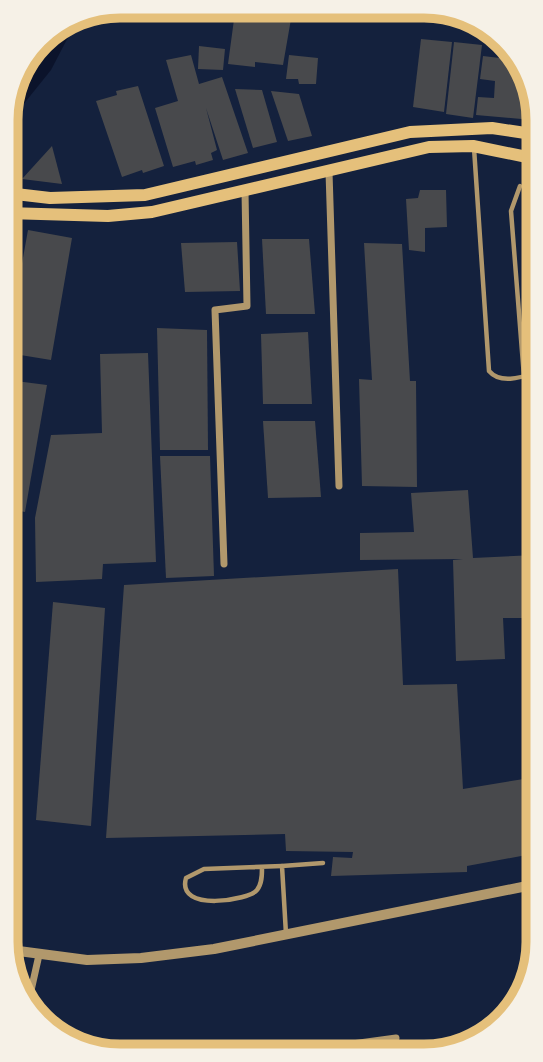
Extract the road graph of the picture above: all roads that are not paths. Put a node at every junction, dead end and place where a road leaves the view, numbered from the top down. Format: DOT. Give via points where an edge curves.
graph roads {
  1 [pos="526,133"];
  2 [pos="473,146"];
  3 [pos="526,157"];
  4 [pos="329,172"];
  5 [pos="520,186"];
  6 [pos="245,191"];
  7 [pos="17,194"];
  8 [pos="17,213"];
  9 [pos="524,377"];
  10 [pos="339,486"];
  11 [pos="224,564"];
  12 [pos="323,863"];
  13 [pos="282,866"];
  14 [pos="262,868"];
  15 [pos="525,886"];
  16 [pos="286,934"];
  17 [pos="18,952"];
  18 [pos="39,955"];
  19 [pos="30,992"];
  20 [pos="396,1038"];
  21 [pos="352,1044"];
  1 -- 7 [label="main road" via="492,128 410,132 145,195 50,198"];
  2 -- 3 [label="main road"];
  2 -- 4 [label="main road" via="429,147"];
  2 -- 9 [label="lane" via="489,371 502,379"];
  4 -- 6 [label="main road"];
  4 -- 10 [label="street"];
  5 -- 9 [label="lane" via="511,211"];
  6 -- 8 [label="main road" via="152,212 108,216"];
  6 -- 11 [label="street" via="247,306 215,310"];
  12 -- 13 [label="lane"];
  13 -- 14 [label="lane"];
  13 -- 16 [label="lane"];
  14 -- 14 [label="lane" via="204,869 186,878 184,884 193,899 247,897 256,892"];
  15 -- 16 [label="street"];
  16 -- 18 [label="street" via="127,959"];
  17 -- 18 [label="street"];
  18 -- 19 [label="street"];
  20 -- 21 [label="street"];
}
